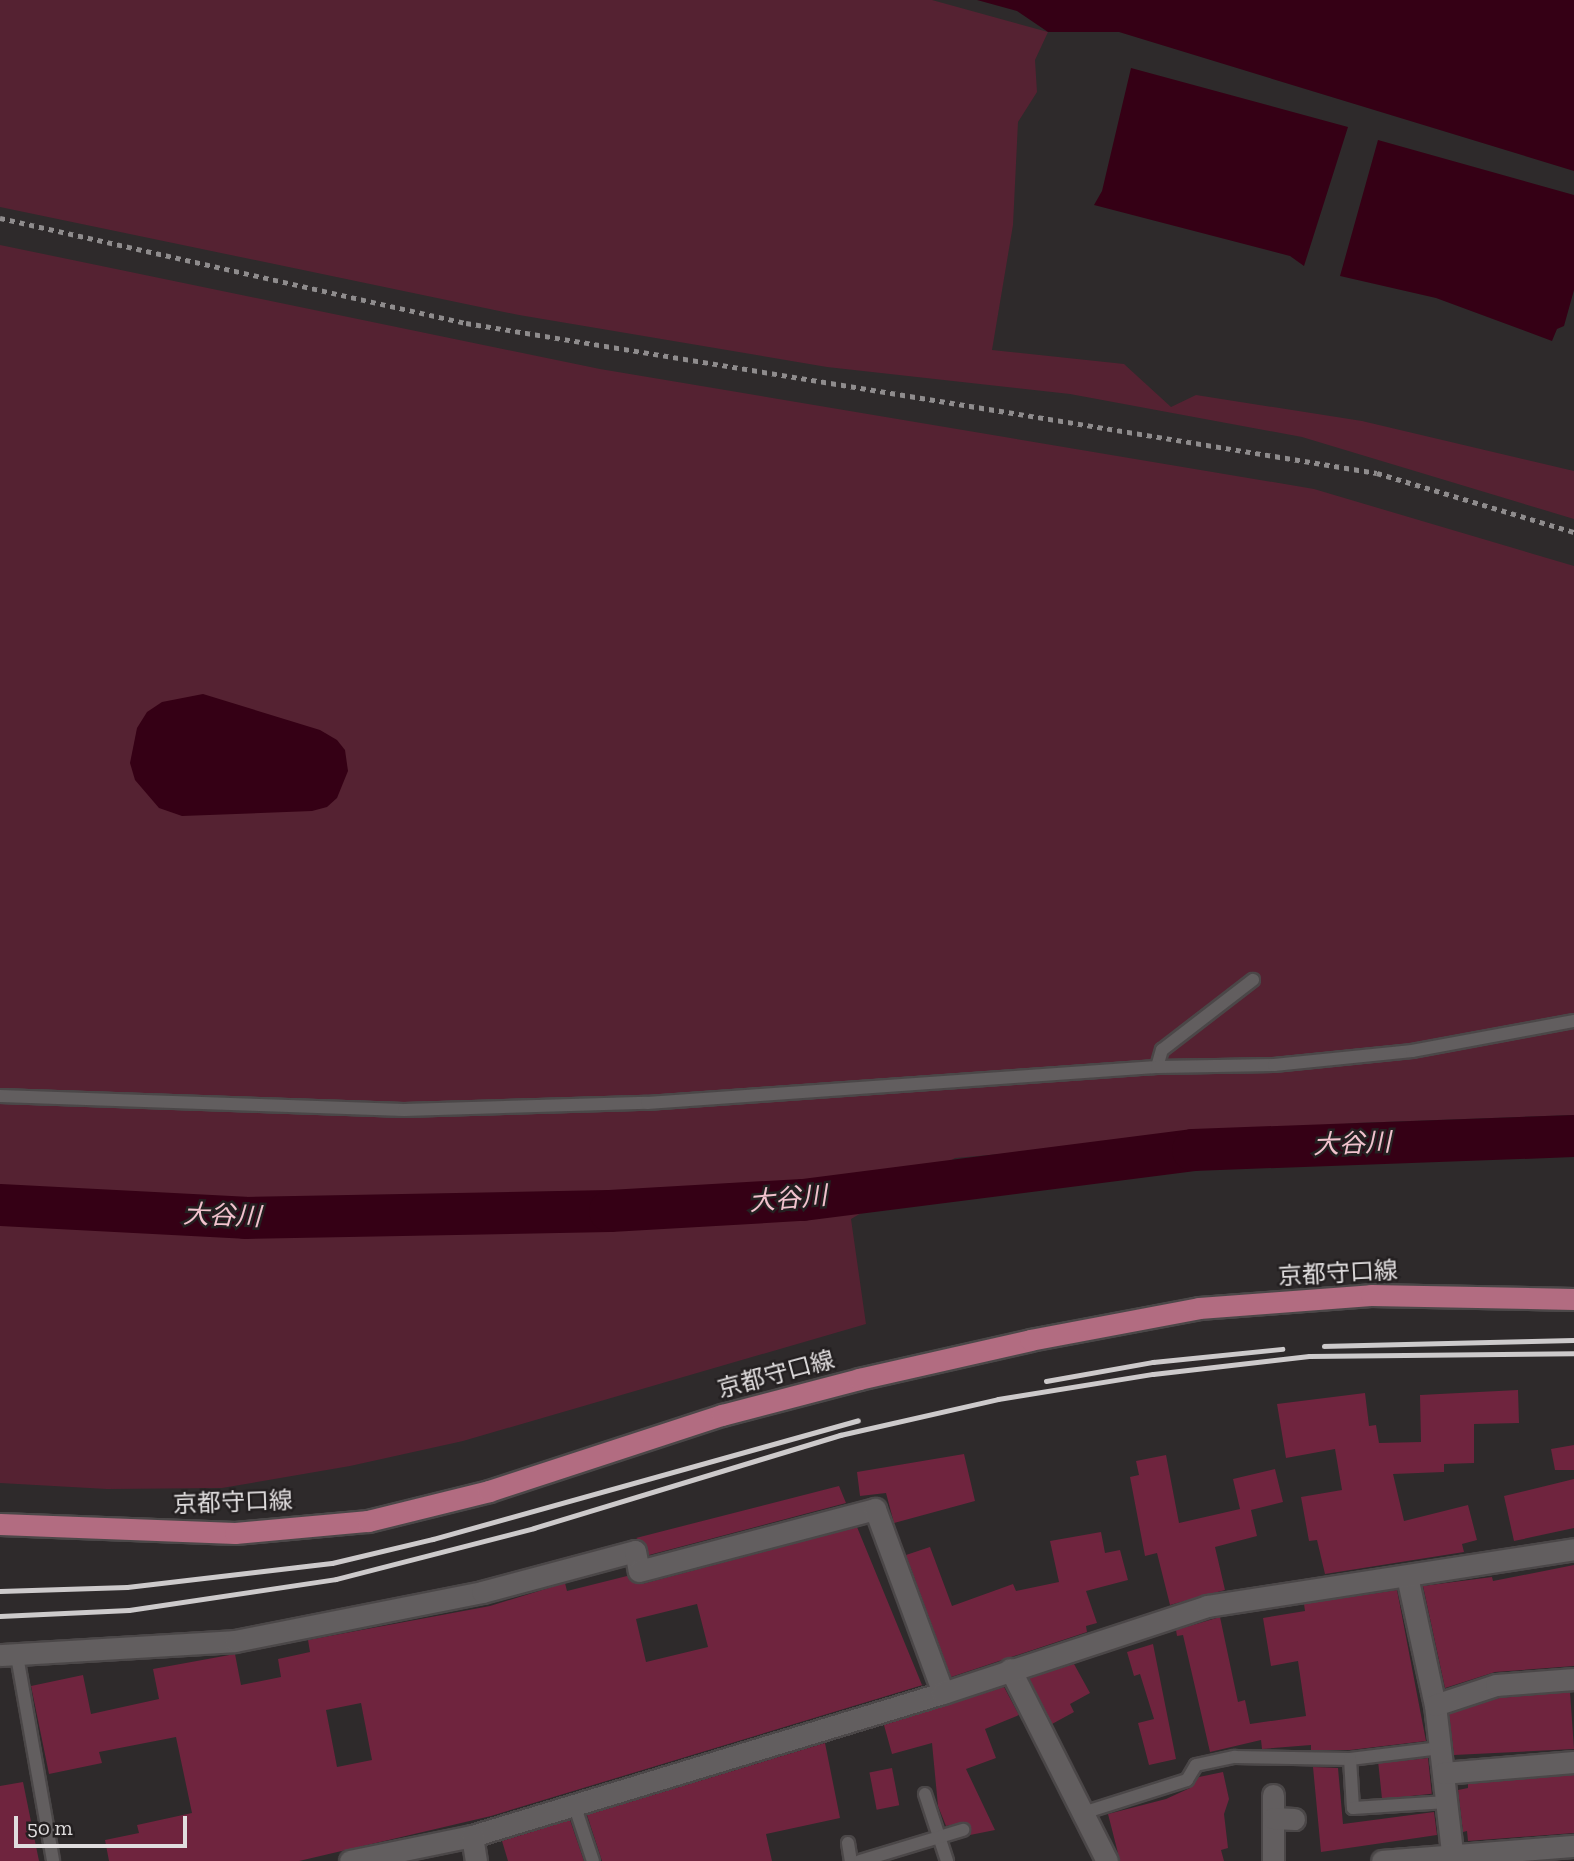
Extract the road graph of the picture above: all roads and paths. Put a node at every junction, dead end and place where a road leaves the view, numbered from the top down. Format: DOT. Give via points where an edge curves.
graph roads {
  1 [pos="0,218"];
  2 [pos="1574,532"];
  3 [pos="1253,979"];
  4 [pos="1574,1021"];
  5 [pos="1157,1067"];
  6 [pos="0,1096"];
  7 [pos="1574,1299"];
  8 [pos="0,1524"];
  9 [pos="1574,1549"];
  10 [pos="1407,1576"];
  11 [pos="9,1655"];
  12 [pos="1010,1669"];
  13 [pos="1574,1679"];
  14 [pos="943,1693"];
  15 [pos="1435,1705"];
  16 [pos="1440,1748"];
  17 [pos="1350,1759"];
  18 [pos="1574,1762"];
  19 [pos="1443,1773"];
  20 [pos="925,1794"];
  21 [pos="1273,1796"];
  22 [pos="1447,1802"];
  23 [pos="574,1804"];
  24 [pos="1086,1812"];
  25 [pos="962,1830"];
  26 [pos="472,1836"];
  27 [pos="939,1837"];
  28 [pos="848,1843"];
  29 [pos="1574,1846"];
  30 [pos="1453,1858"];
  31 [pos="53,1861"];
  32 [pos="350,1861"];
  33 [pos="476,1861"];
  34 [pos="593,1861"];
  35 [pos="851,1861"];
  36 [pos="860,1861"];
  37 [pos="947,1861"];
  38 [pos="1107,1861"];
  39 [pos="1273,1861"];
  40 [pos="1382,1861"];
  1 -- 2 [label="path" via="466,323 1377,473"];
  3 -- 5 [label="lane" via="1162,1050"];
  4 -- 5 [label="lane" via="1412,1051 1274,1065"];
  5 -- 6 [label="lane" via="762,1097 520,1109 223,1106"];
  7 -- 8 [label="main road, 京都守口線" via="1371,1295 1160,1315 859,1379 722,1415 489,1491 368,1521 235,1533"];
  9 -- 10 [label="street"];
  10 -- 12 [label="street" via="1207,1606"];
  10 -- 15 [label="street"];
  11 -- 14 [label="street" via="236,1641 482,1592 635,1550 639,1571 875,1509"];
  11 -- 31 [label="lane"];
  12 -- 14 [label="street"];
  12 -- 24 [label="street"];
  13 -- 15 [label="street" via="1496,1685"];
  14 -- 23 [label="street"];
  15 -- 16 [label="street"];
  16 -- 17 [label="lane"];
  16 -- 19 [label="street"];
  17 -- 22 [label="lane" via="1353,1808"];
  17 -- 24 [label="lane" via="1235,1757 1196,1765 1187,1780"];
  18 -- 19 [label="street"];
  19 -- 22 [label="street"];
  20 -- 27 [label="lane"];
  21 -- 39 [label="street" via="1283,1819"];
  22 -- 30 [label="street"];
  23 -- 26 [label="street"];
  23 -- 34 [label="lane"];
  24 -- 38 [label="street"];
  25 -- 27 [label="lane"];
  26 -- 32 [label="street"];
  26 -- 33 [label="street"];
  27 -- 36 [label="lane"];
  27 -- 37 [label="lane"];
  28 -- 35 [label="lane"];
  29 -- 30 [label="street"];
  30 -- 40 [label="street"];
}
